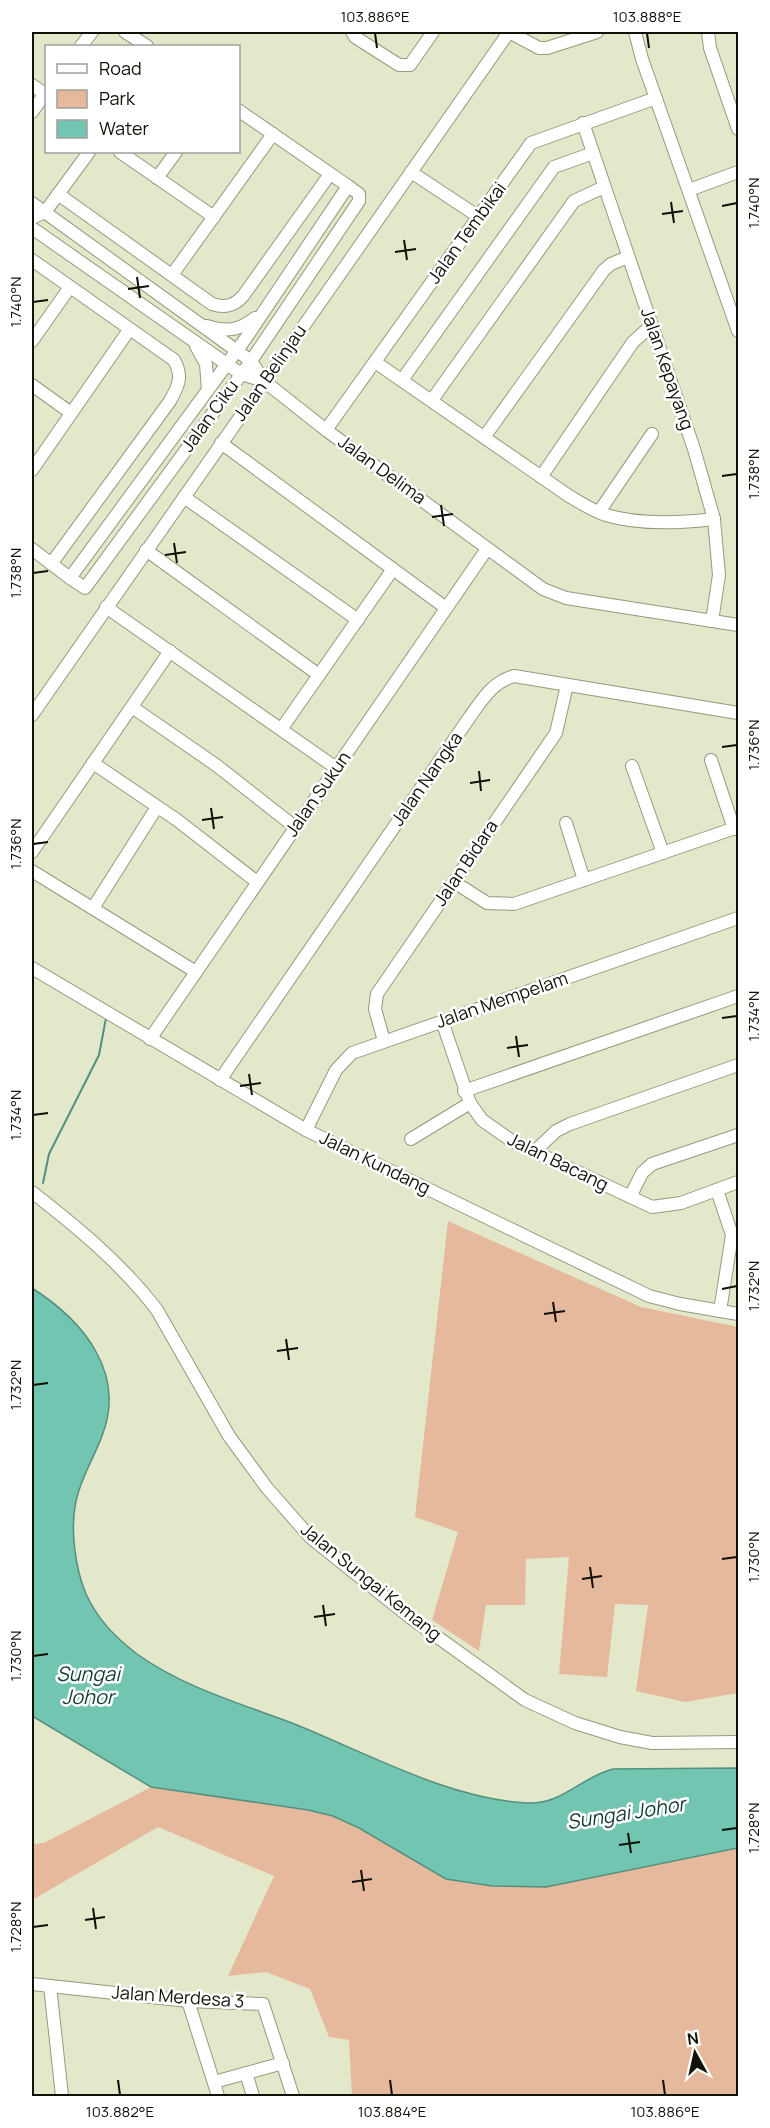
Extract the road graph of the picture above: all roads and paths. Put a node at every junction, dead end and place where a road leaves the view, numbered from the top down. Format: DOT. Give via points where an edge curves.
graph roads {
  1 [pos="92,32"];
  2 [pos="125,32"];
  3 [pos="352,32"];
  4 [pos="433,32"];
  5 [pos="509,32"];
  6 [pos="597,32"];
  7 [pos="635,32"];
  8 [pos="708,32"];
  9 [pos="82,45"];
  10 [pos="145,45"];
  11 [pos="45,94"];
  12 [pos="656,98"];
  13 [pos="735,104"];
  14 [pos="240,111"];
  15 [pos="32,112"];
  16 [pos="583,123"];
  17 [pos="738,129"];
  18 [pos="273,134"];
  19 [pos="88,153"];
  20 [pos="121,153"];
  21 [pos="175,153"];
  22 [pos="593,153"];
  23 [pos="411,172"];
  24 [pos="738,172"];
  25 [pos="330,174"];
  26 [pos="158,178"];
  27 [pos="348,186"];
  28 [pos="604,187"];
  29 [pos="688,190"];
  30 [pos="58,194"];
  31 [pos="32,203"];
  32 [pos="45,212"];
  33 [pos="214,217"];
  34 [pos="479,217"];
  35 [pos="32,218"];
  36 [pos="32,228"];
  37 [pos="628,257"];
  38 [pos="32,260"];
  39 [pos="172,275"];
  40 [pos="70,287"];
  41 [pos="264,311"];
  42 [pos="200,324"];
  43 [pos="652,325"];
  44 [pos="129,330"];
  45 [pos="738,331"];
  46 [pos="192,339"];
  47 [pos="32,341"];
  48 [pos="236,351"];
  49 [pos="250,361"];
  50 [pos="375,362"];
  51 [pos="227,364"];
  52 [pos="241,374"];
  53 [pos="402,380"];
  54 [pos="264,381"];
  55 [pos="32,385"];
  56 [pos="208,390"];
  57 [pos="432,400"];
  58 [pos="71,413"];
  59 [pos="326,430"];
  60 [pos="652,434"];
  61 [pos="485,436"];
  62 [pos="221,443"];
  63 [pos="32,470"];
  64 [pos="541,477"];
  65 [pos="184,497"];
  66 [pos="599,512"];
  67 [pos="714,519"];
  68 [pos="32,549"];
  69 [pos="487,549"];
  70 [pos="146,550"];
  71 [pos="51,564"];
  72 [pos="393,569"];
  73 [pos="70,578"];
  74 [pos="106,608"];
  75 [pos="446,608"];
  76 [pos="358,620"];
  77 [pos="712,621"];
  78 [pos="738,625"];
  79 [pos="170,651"];
  80 [pos="319,675"];
  81 [pos="567,685"];
  82 [pos="132,707"];
  83 [pos="738,713"];
  84 [pos="32,715"];
  85 [pos="282,728"];
  86 [pos="711,760"];
  87 [pos="93,763"];
  88 [pos="632,766"];
  89 [pos="336,768"];
  90 [pos="157,807"];
  91 [pos="566,823"];
  92 [pos="296,827"];
  93 [pos="736,828"];
  94 [pos="32,852"];
  95 [pos="663,853"];
  96 [pos="32,871"];
  97 [pos="585,880"];
  98 [pos="257,882"];
  99 [pos="454,882"];
  100 [pos="93,908"];
  101 [pos="738,918"];
  102 [pos="32,968"];
  103 [pos="196,972"];
  104 [pos="738,996"];
  105 [pos="442,1021"];
  106 [pos="150,1039"];
  107 [pos="384,1041"];
  108 [pos="738,1065"];
  109 [pos="220,1080"];
  110 [pos="464,1091"];
  111 [pos="470,1103"];
  112 [pos="306,1130"];
  113 [pos="738,1135"];
  114 [pos="411,1139"];
  115 [pos="534,1152"];
  116 [pos="738,1182"];
  117 [pos="717,1190"];
  118 [pos="32,1192"];
  119 [pos="630,1197"];
  120 [pos="720,1311"];
  121 [pos="738,1314"];
  122 [pos="738,1742"];
  123 [pos="32,1984"];
  124 [pos="51,1986"];
  125 [pos="188,2001"];
  126 [pos="283,2063"];
  127 [pos="246,2073"];
  128 [pos="214,2082"];
  129 [pos="62,2097"];
  130 [pos="218,2097"];
  131 [pos="254,2097"];
  132 [pos="293,2097"];
  1 -- 9 [label="street"];
  2 -- 10 [label="street"];
  3 -- 4 [label="street" via="399,65 410,64"];
  5 -- 6 [label="street" via="539,48"];
  5 -- 23 [label="street, Jalan Belinjau"];
  7 -- 12 [label="street"];
  8 -- 13 [label="street" via="710,48"];
  11 -- 15 [label="street"];
  12 -- 16 [label="street, Jalan Tembikai"];
  12 -- 29 [label="street"];
  13 -- 17 [label="street"];
  14 -- 18 [label="street"];
  16 -- 22 [label="street, Jalan Kepayang"];
  16 -- 34 [label="street, Jalan Tembikai" via="533,142"];
  18 -- 25 [label="street"];
  18 -- 33 [label="street"];
  19 -- 30 [label="street"];
  20 -- 26 [label="street"];
  21 -- 26 [label="street"];
  22 -- 28 [label="street, Jalan Kepayang"];
  22 -- 53 [label="street" via="554,167"];
  23 -- 34 [label="street"];
  23 -- 54 [label="street, Jalan Belinjau"];
  24 -- 29 [label="street"];
  25 -- 27 [label="street"];
  25 -- 39 [label="street" via="243,296 232,305 212,304"];
  26 -- 33 [label="street"];
  27 -- 41 [label="street, Jalan Ciku"];
  27 -- 49 [label="street, Jalan Ciku" via="359,194 359,201"];
  28 -- 37 [label="street, Jalan Kepayang"];
  28 -- 57 [label="street" via="574,201"];
  29 -- 45 [label="street"];
  30 -- 32 [label="street"];
  30 -- 39 [label="street"];
  31 -- 32 [label="street, Jalan Delima"];
  32 -- 35 [label="street"];
  32 -- 42 [label="street, Jalan Delima"];
  33 -- 39 [label="street"];
  34 -- 50 [label="street, Jalan Tembikai"];
  36 -- 46 [label="street, Jalan Delima"];
  37 -- 43 [label="street, Jalan Kepayang"];
  37 -- 61 [label="street" via="604,270"];
  38 -- 40 [label="street"];
  40 -- 44 [label="street"];
  40 -- 47 [label="street"];
  41 -- 42 [label="street" via="245,326 233,329"];
  41 -- 48 [label="street, Jalan Ciku"];
  42 -- 48 [label="street, Jalan Delima"];
  43 -- 64 [label="street" via="633,342"];
  43 -- 67 [label="street, Jalan Kepayang"];
  44 -- 58 [label="street"];
  44 -- 71 [label="street" via="174,360 180,370 180,384"];
  46 -- 51 [label="street, Jalan Delima"];
  46 -- 56 [label="street" via="206,364"];
  48 -- 49 [label="street, Jalan Delima"];
  48 -- 51 [label="street, Jalan Ciku"];
  49 -- 52 [label="street, Jalan Ciku"];
  49 -- 54 [label="street, Jalan Delima"];
  50 -- 53 [label="street"];
  50 -- 59 [label="street, Jalan Tembikai"];
  51 -- 52 [label="street, Jalan Delima"];
  51 -- 56 [label="street, Jalan Ciku"];
  52 -- 54 [label="street, Jalan Delima"];
  52 -- 73 [label="street, Jalan Ciku" via="85,588"];
  53 -- 57 [label="street"];
  54 -- 59 [label="street, Jalan Delima"];
  54 -- 62 [label="street, Jalan Belinjau"];
  55 -- 58 [label="street"];
  56 -- 73 [label="street, Jalan Ciku"];
  57 -- 61 [label="street"];
  58 -- 63 [label="street"];
  59 -- 69 [label="street, Jalan Delima"];
  60 -- 66 [label="street"];
  61 -- 64 [label="street"];
  62 -- 65 [label="street, Jalan Belinjau"];
  62 -- 72 [label="street"];
  64 -- 66 [label="street"];
  65 -- 70 [label="street, Jalan Belinjau"];
  65 -- 76 [label="street"];
  66 -- 67 [label="street" via="673,522"];
  67 -- 77 [label="street, Jalan Kepayang" via="719,575"];
  68 -- 71 [label="street"];
  69 -- 75 [label="street, Jalan Sukun"];
  69 -- 77 [label="street, Jalan Delima" via="553,594"];
  70 -- 74 [label="street, Jalan Belinjau"];
  70 -- 80 [label="street"];
  71 -- 73 [label="street"];
  72 -- 75 [label="street"];
  72 -- 76 [label="street"];
  74 -- 79 [label="street"];
  74 -- 84 [label="street, Jalan Belinjau"];
  75 -- 89 [label="street, Jalan Sukun"];
  76 -- 80 [label="street"];
  77 -- 78 [label="street, Jalan Delima"];
  79 -- 82 [label="street"];
  79 -- 85 [label="street"];
  80 -- 85 [label="street"];
  81 -- 83 [label="street, Jalan Nangka"];
  81 -- 99 [label="street, Jalan Bidara" via="556,733"];
  81 -- 109 [label="street, Jalan Nangka" via="514,676 493,686"];
  82 -- 87 [label="street"];
  82 -- 92 [label="street"];
  85 -- 89 [label="street"];
  86 -- 93 [label="street"];
  87 -- 90 [label="street"];
  87 -- 94 [label="street"];
  88 -- 95 [label="street"];
  89 -- 92 [label="street, Jalan Sukun"];
  90 -- 98 [label="street"];
  90 -- 100 [label="street"];
  91 -- 97 [label="street"];
  92 -- 98 [label="street, Jalan Sukun"];
  93 -- 95 [label="street"];
  95 -- 97 [label="street"];
  96 -- 100 [label="street"];
  97 -- 99 [label="street" via="514,904 487,903"];
  98 -- 103 [label="street, Jalan Sukun"];
  99 -- 107 [label="street, Jalan Bidara" via="378,994 375,1009"];
  100 -- 103 [label="street"];
  101 -- 105 [label="street, Jalan Mempelam"];
  102 -- 106 [label="street, Jalan Kundang"];
  103 -- 106 [label="street, Jalan Sukun"];
  104 -- 110 [label="street"];
  105 -- 107 [label="street, Jalan Mempelam"];
  105 -- 110 [label="street, Jalan Bacang"];
  106 -- 109 [label="street, Jalan Kundang"];
  107 -- 112 [label="street, Jalan Mempelam" via="352,1053 336,1070"];
  108 -- 115 [label="street" via="570,1124 555,1131"];
  109 -- 112 [label="street, Jalan Kundang"];
  110 -- 111 [label="street, Jalan Bacang"];
  111 -- 114 [label="street"];
  111 -- 115 [label="street, Jalan Bacang" via="489,1125"];
  112 -- 120 [label="street, Jalan Kundang" via="649,1296"];
  113 -- 119 [label="street" via="652,1164 642,1173"];
  115 -- 119 [label="street, Jalan Bacang"];
  116 -- 117 [label="street, Jalan Bacang"];
  117 -- 119 [label="street, Jalan Bacang" via="681,1203 652,1207"];
  117 -- 120 [label="street" via="732,1235"];
  118 -- 122 [label="street, Jalan Sungai Kemang" via="93,1241 145,1293 229,1436 310,1537 411,1618 525,1700 575,1723 652,1743"];
  120 -- 121 [label="street, Jalan Kundang"];
  123 -- 124 [label="street, Jalan Merdesa 3"];
  124 -- 125 [label="street, Jalan Merdesa 3"];
  124 -- 129 [label="street"];
  125 -- 126 [label="street, Jalan Merdesa 3" via="263,2004"];
  125 -- 128 [label="street"];
  126 -- 127 [label="street"];
  126 -- 132 [label="street, Jalan Merdesa 3"];
  127 -- 128 [label="street"];
  127 -- 131 [label="street"];
  128 -- 130 [label="street"];
}
